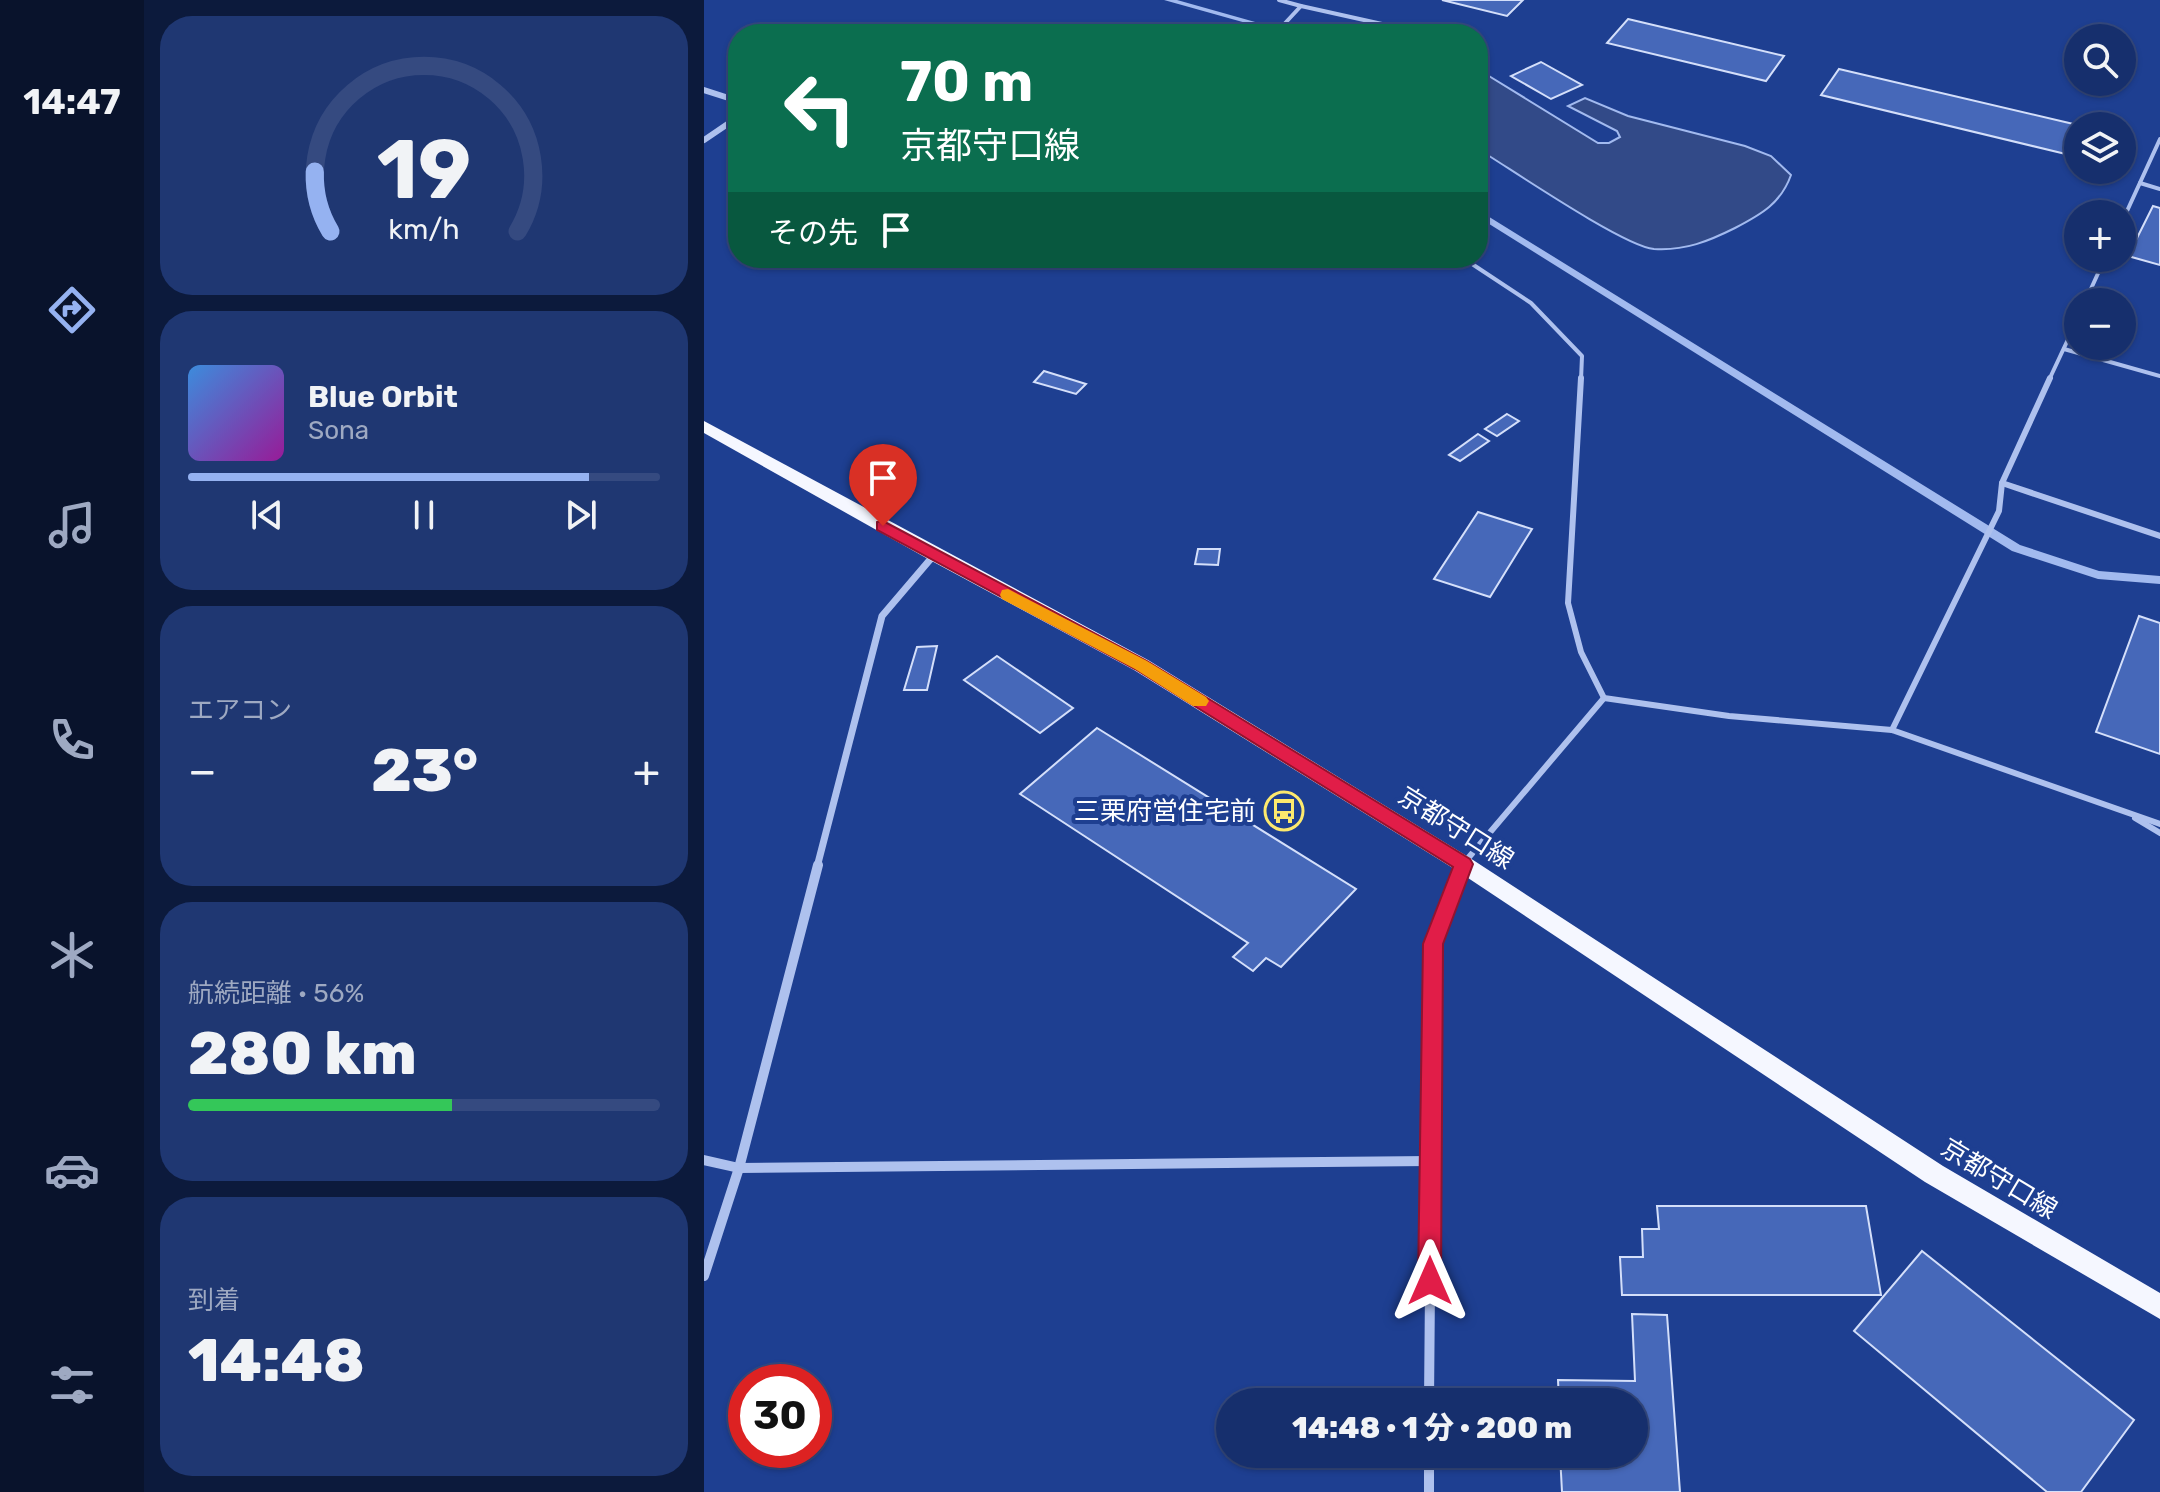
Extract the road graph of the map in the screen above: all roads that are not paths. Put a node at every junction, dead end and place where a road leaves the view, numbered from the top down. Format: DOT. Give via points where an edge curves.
graph roads {
  1 [pos="1279,0"];
  2 [pos="1301,6"];
  3 [pos="1285,24"];
  4 [pos="1382,24"];
  5 [pos="704,90"];
  6 [pos="728,98"];
  7 [pos="728,124"];
  8 [pos="2160,139"];
  9 [pos="704,140"];
  10 [pos="2140,183"];
  11 [pos="2160,189"];
  12 [pos="2132,200"];
  13 [pos="1478,268"];
  14 [pos="2064,349"];
  15 [pos="2103,360"];
  16 [pos="2160,376"];
  17 [pos="704,426"];
  18 [pos="2002,483"];
  19 [pos="2160,536"];
  20 [pos="934,555"];
  21 [pos="1604,698"];
  22 [pos="1892,730"];
  23 [pos="2121,810"];
  24 [pos="2160,824"];
  25 [pos="2160,833"];
  26 [pos="1463,864"];
  27 [pos="704,1160"];
  28 [pos="1430,1161"];
  29 [pos="739,1168"];
  30 [pos="704,1276"];
  31 [pos="2160,1307"];
  32 [pos="1429,1388"];
  33 [pos="1429,1468"];
  34 [pos="1429,1492"];
  1 -- 2 [label="lane"];
  2 -- 3 [label="lane"];
  2 -- 4 [label="lane"];
  5 -- 6 [label="street"];
  7 -- 9 [label="street"];
  8 -- 10 [label="lane"];
  10 -- 11 [label="lane"];
  10 -- 12 [label="lane"];
  13 -- 21 [label="lane" via="1531,303 1582,356 1568,603 1581,652"];
  14 -- 18 [label="lane"];
  15 -- 16 [label="lane"];
  17 -- 20 [label="main road, 京都守口線"];
  18 -- 19 [label="lane"];
  18 -- 22 [label="lane" via="1999,511"];
  20 -- 26 [label="main road, 京都守口線" via="1141,665"];
  20 -- 29 [label="street" via="882,616"];
  21 -- 22 [label="lane" via="1729,716"];
  21 -- 26 [label="lane"];
  22 -- 23 [label="lane"];
  23 -- 24 [label="lane"];
  23 -- 25 [label="lane"];
  26 -- 28 [label="street" via="1433,944"];
  26 -- 31 [label="main road, 京都守口線" via="1934,1174"];
  27 -- 29 [label="street"];
  28 -- 29 [label="street"];
  28 -- 32 [label="street"];
  29 -- 30 [label="street"];
  33 -- 34 [label="street"];
}
